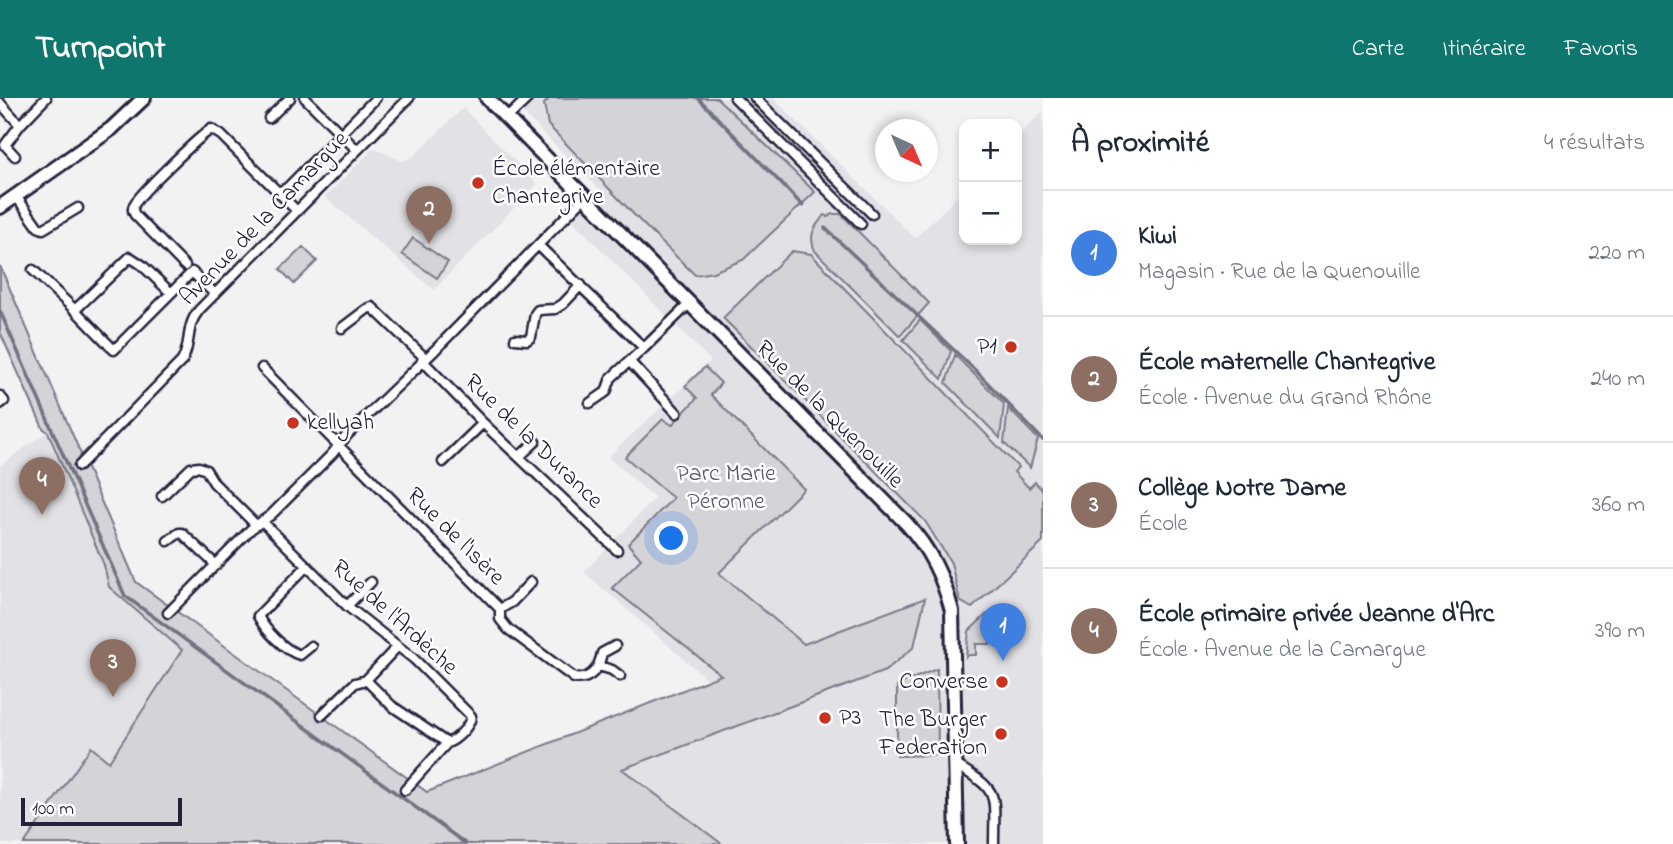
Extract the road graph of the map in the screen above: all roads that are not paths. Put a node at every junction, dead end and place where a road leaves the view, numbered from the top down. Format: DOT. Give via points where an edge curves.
graph roads {
  1 [pos="46,98"];
  2 [pos="144,98"];
  3 [pos="290,98"];
  4 [pos="305,98"];
  5 [pos="376,98"];
  6 [pos="409,98"];
  7 [pos="487,98"];
  8 [pos="528,98"];
  9 [pos="735,98"];
  10 [pos="755,98"];
  11 [pos="0,103"];
  12 [pos="269,118"];
  13 [pos="507,118"];
  14 [pos="20,125"];
  15 [pos="340,133"];
  16 [pos="357,150"];
  17 [pos="15,156"];
  18 [pos="278,192"];
  19 [pos="16,196"];
  20 [pos="585,197"];
  21 [pos="0,207"];
  22 [pos="78,208"];
  23 [pos="297,211"];
  24 [pos="872,214"];
  25 [pos="861,224"];
  26 [pos="538,244"];
  27 [pos="186,266"];
  28 [pos="33,270"];
  29 [pos="581,285"];
  30 [pos="171,293"];
  31 [pos="215,294"];
  32 [pos="690,303"];
  33 [pos="75,310"];
  34 [pos="342,328"];
  35 [pos="515,339"];
  36 [pos="644,348"];
  37 [pos="424,359"];
  38 [pos="630,362"];
  39 [pos="262,368"];
  40 [pos="590,403"];
  41 [pos="677,413"];
  42 [pos="483,423"];
  43 [pos="535,442"];
  44 [pos="338,447"];
  45 [pos="520,456"];
  46 [pos="443,462"];
  47 [pos="79,466"];
  48 [pos="162,496"];
  49 [pos="259,523"];
  50 [pos="168,541"];
  51 [pos="617,550"];
  52 [pos="216,565"];
  53 [pos="307,566"];
  54 [pos="371,582"];
  55 [pos="531,582"];
  56 [pos="346,606"];
  57 [pos="500,609"];
  58 [pos="168,613"];
  59 [pos="311,646"];
  60 [pos="615,646"];
  61 [pos="397,647"];
  62 [pos="599,666"];
  63 [pos="620,676"];
  64 [pos="366,680"];
  65 [pos="322,715"];
  66 [pos="447,743"];
  67 [pos="956,765"];
  68 [pos="405,790"];
  69 [pos="957,844"];
  70 [pos="994,844"];
  1 -- 14 [label="street"];
  2 -- 19 [label="street" via="111,129"];
  3 -- 12 [label="street"];
  4 -- 15 [label="street"];
  5 -- 15 [label="street"];
  6 -- 16 [label="street, Avenue de la Camargue"];
  7 -- 13 [label="street, Rue de la Quenouille"];
  8 -- 13 [label="street"];
  9 -- 25 [label="street"];
  10 -- 24 [label="street"];
  11 -- 14 [label="street"];
  13 -- 20 [label="street, Rue de la Quenouille"];
  14 -- 17 [label="street" via="5,145"];
  15 -- 16 [label="street"];
  15 -- 18 [label="street"];
  16 -- 23 [label="street, Avenue de la Camargue"];
  18 -- 23 [label="street"];
  18 -- 27 [label="street" via="221,135 211,129 207,132 133,209"];
  19 -- 21 [label="street"];
  19 -- 22 [label="street" via="43,229"];
  20 -- 26 [label="street"];
  20 -- 32 [label="street, Rue de la Quenouille"];
  23 -- 31 [label="street, Avenue de la Camargue"];
  26 -- 29 [label="street"];
  26 -- 37 [label="street"];
  28 -- 33 [label="street"];
  29 -- 35 [label="street" via="555,309 538,310 531,337"];
  29 -- 36 [label="street"];
  30 -- 31 [label="street" via="192,272"];
  30 -- 33 [label="street" via="130,257"];
  30 -- 33 [label="street" via="114,350"];
  31 -- 47 [label="street, Avenue de la Camargue" via="190,321 188,351 182,361"];
  32 -- 36 [label="street"];
  32 -- 67 [label="street, Rue de la Quenouille" via="906,523 932,556 952,611"];
  34 -- 37 [label="street, Rue de la Durance" via="372,307"];
  36 -- 38 [label="street"];
  37 -- 42 [label="street, Rue de la Durance"];
  37 -- 44 [label="street"];
  38 -- 40 [label="street" via="611,378 606,392"];
  38 -- 41 [label="street"];
  39 -- 44 [label="street, Rue de l'Isère"];
  42 -- 45 [label="street, Rue de la Durance"];
  42 -- 46 [label="street"];
  43 -- 45 [label="street"];
  44 -- 49 [label="street"];
  44 -- 57 [label="street, Rue de l'Isère"];
  45 -- 51 [label="street, Rue de la Durance"];
  48 -- 49 [label="street, Rue de l'Ardèche" via="191,468 199,467"];
  49 -- 52 [label="street"];
  49 -- 53 [label="street, Rue de l'Ardèche"];
  50 -- 52 [label="street" via="182,533"];
  52 -- 58 [label="street"];
  53 -- 56 [label="street, Rue de l'Ardèche"];
  53 -- 59 [label="street" via="258,616 291,652 300,655"];
  54 -- 56 [label="street"];
  55 -- 57 [label="street"];
  56 -- 61 [label="street, Rue de l'Ardèche"];
  57 -- 62 [label="street, Rue de l'Isère" via="500,619 508,629 573,678 587,677"];
  60 -- 62 [label="street" via="602,653"];
  61 -- 64 [label="street"];
  61 -- 66 [label="street, Rue de l'Ardèche" via="471,716 468,725"];
  62 -- 63 [label="street"];
  64 -- 65 [label="street" via="355,683"];
  64 -- 66 [label="street" via="392,706"];
  66 -- 68 [label="street"];
  67 -- 69 [label="street, Rue de la Quenouille"];
  67 -- 70 [label="street" via="994,794"];
}
